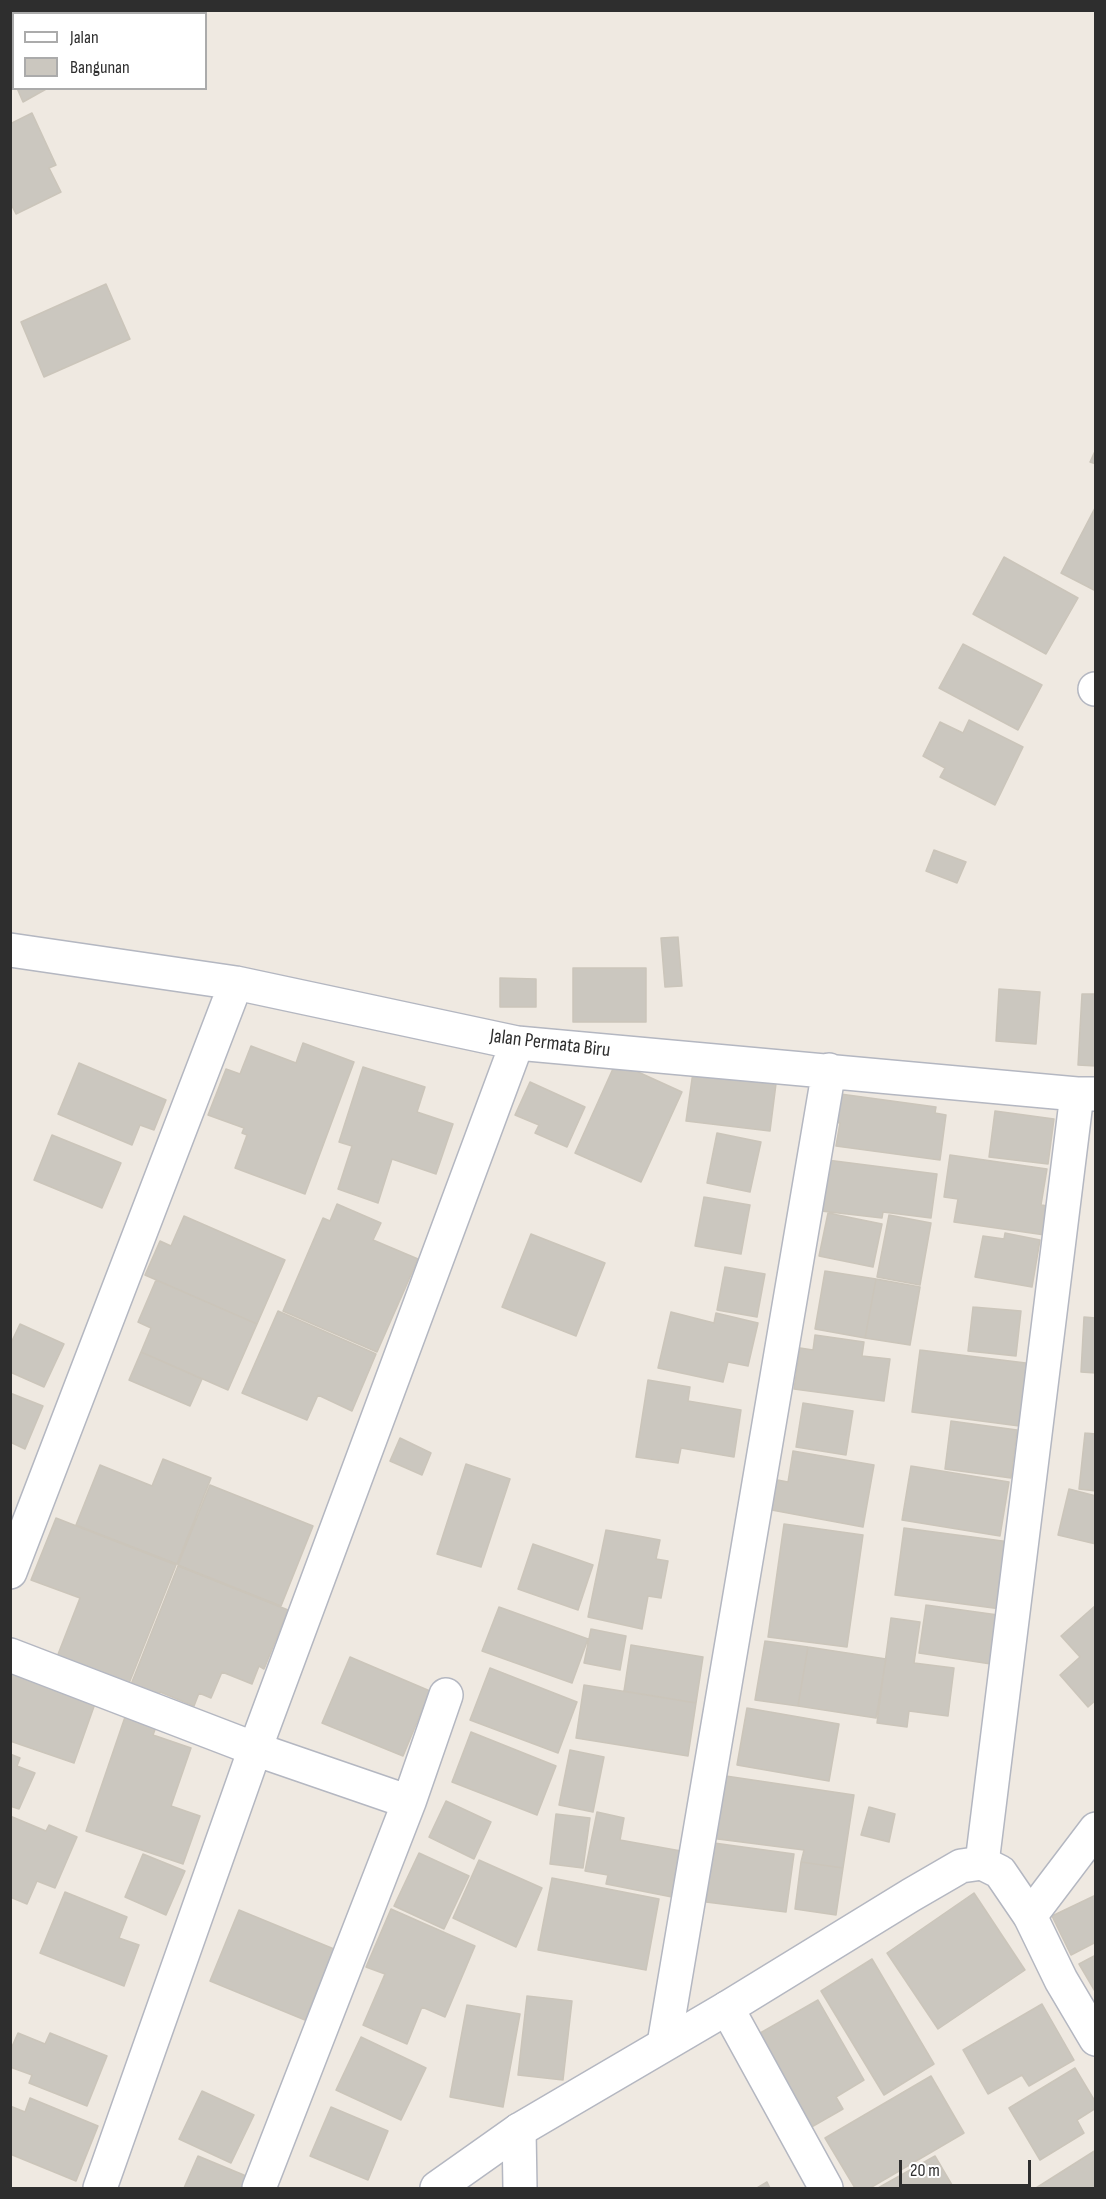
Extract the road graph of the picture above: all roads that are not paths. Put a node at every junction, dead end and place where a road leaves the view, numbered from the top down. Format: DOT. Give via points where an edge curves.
graph roads {
  1 [pos="10,950"];
  2 [pos="236,983"];
  3 [pos="517,1043"];
  4 [pos="829,1070"];
  5 [pos="1086,1094"];
  6 [pos="10,1572"];
  7 [pos="10,1655"];
  8 [pos="446,1695"];
  9 [pos="255,1749"];
  10 [pos="409,1802"];
  11 [pos="1095,1829"];
  12 [pos="982,1863"];
  13 [pos="1030,1916"];
  14 [pos="727,2008"];
  15 [pos="1095,2039"];
  16 [pos="664,2044"];
  17 [pos="519,2130"];
  18 [pos="100,2188"];
  19 [pos="259,2188"];
  20 [pos="437,2188"];
  21 [pos="520,2188"];
  22 [pos="826,2188"];
  1 -- 2 [label="street, Jalan Permata Biru"];
  2 -- 3 [label="street, Jalan Permata Biru"];
  2 -- 6 [label="street"];
  3 -- 4 [label="street, Jalan Permata Biru"];
  3 -- 9 [label="street"];
  4 -- 5 [label="street, Jalan Permata Biru"];
  4 -- 16 [label="street"];
  5 -- 12 [label="street"];
  7 -- 9 [label="street"];
  8 -- 10 [label="street"];
  9 -- 10 [label="street"];
  9 -- 18 [label="street"];
  10 -- 19 [label="street"];
  11 -- 13 [label="street"];
  12 -- 13 [label="street" via="1000,1872"];
  12 -- 14 [label="street" via="946,1873"];
  13 -- 15 [label="street"];
  14 -- 16 [label="street"];
  14 -- 22 [label="street"];
  16 -- 17 [label="street"];
  17 -- 20 [label="street"];
  17 -- 21 [label="street"];
}
